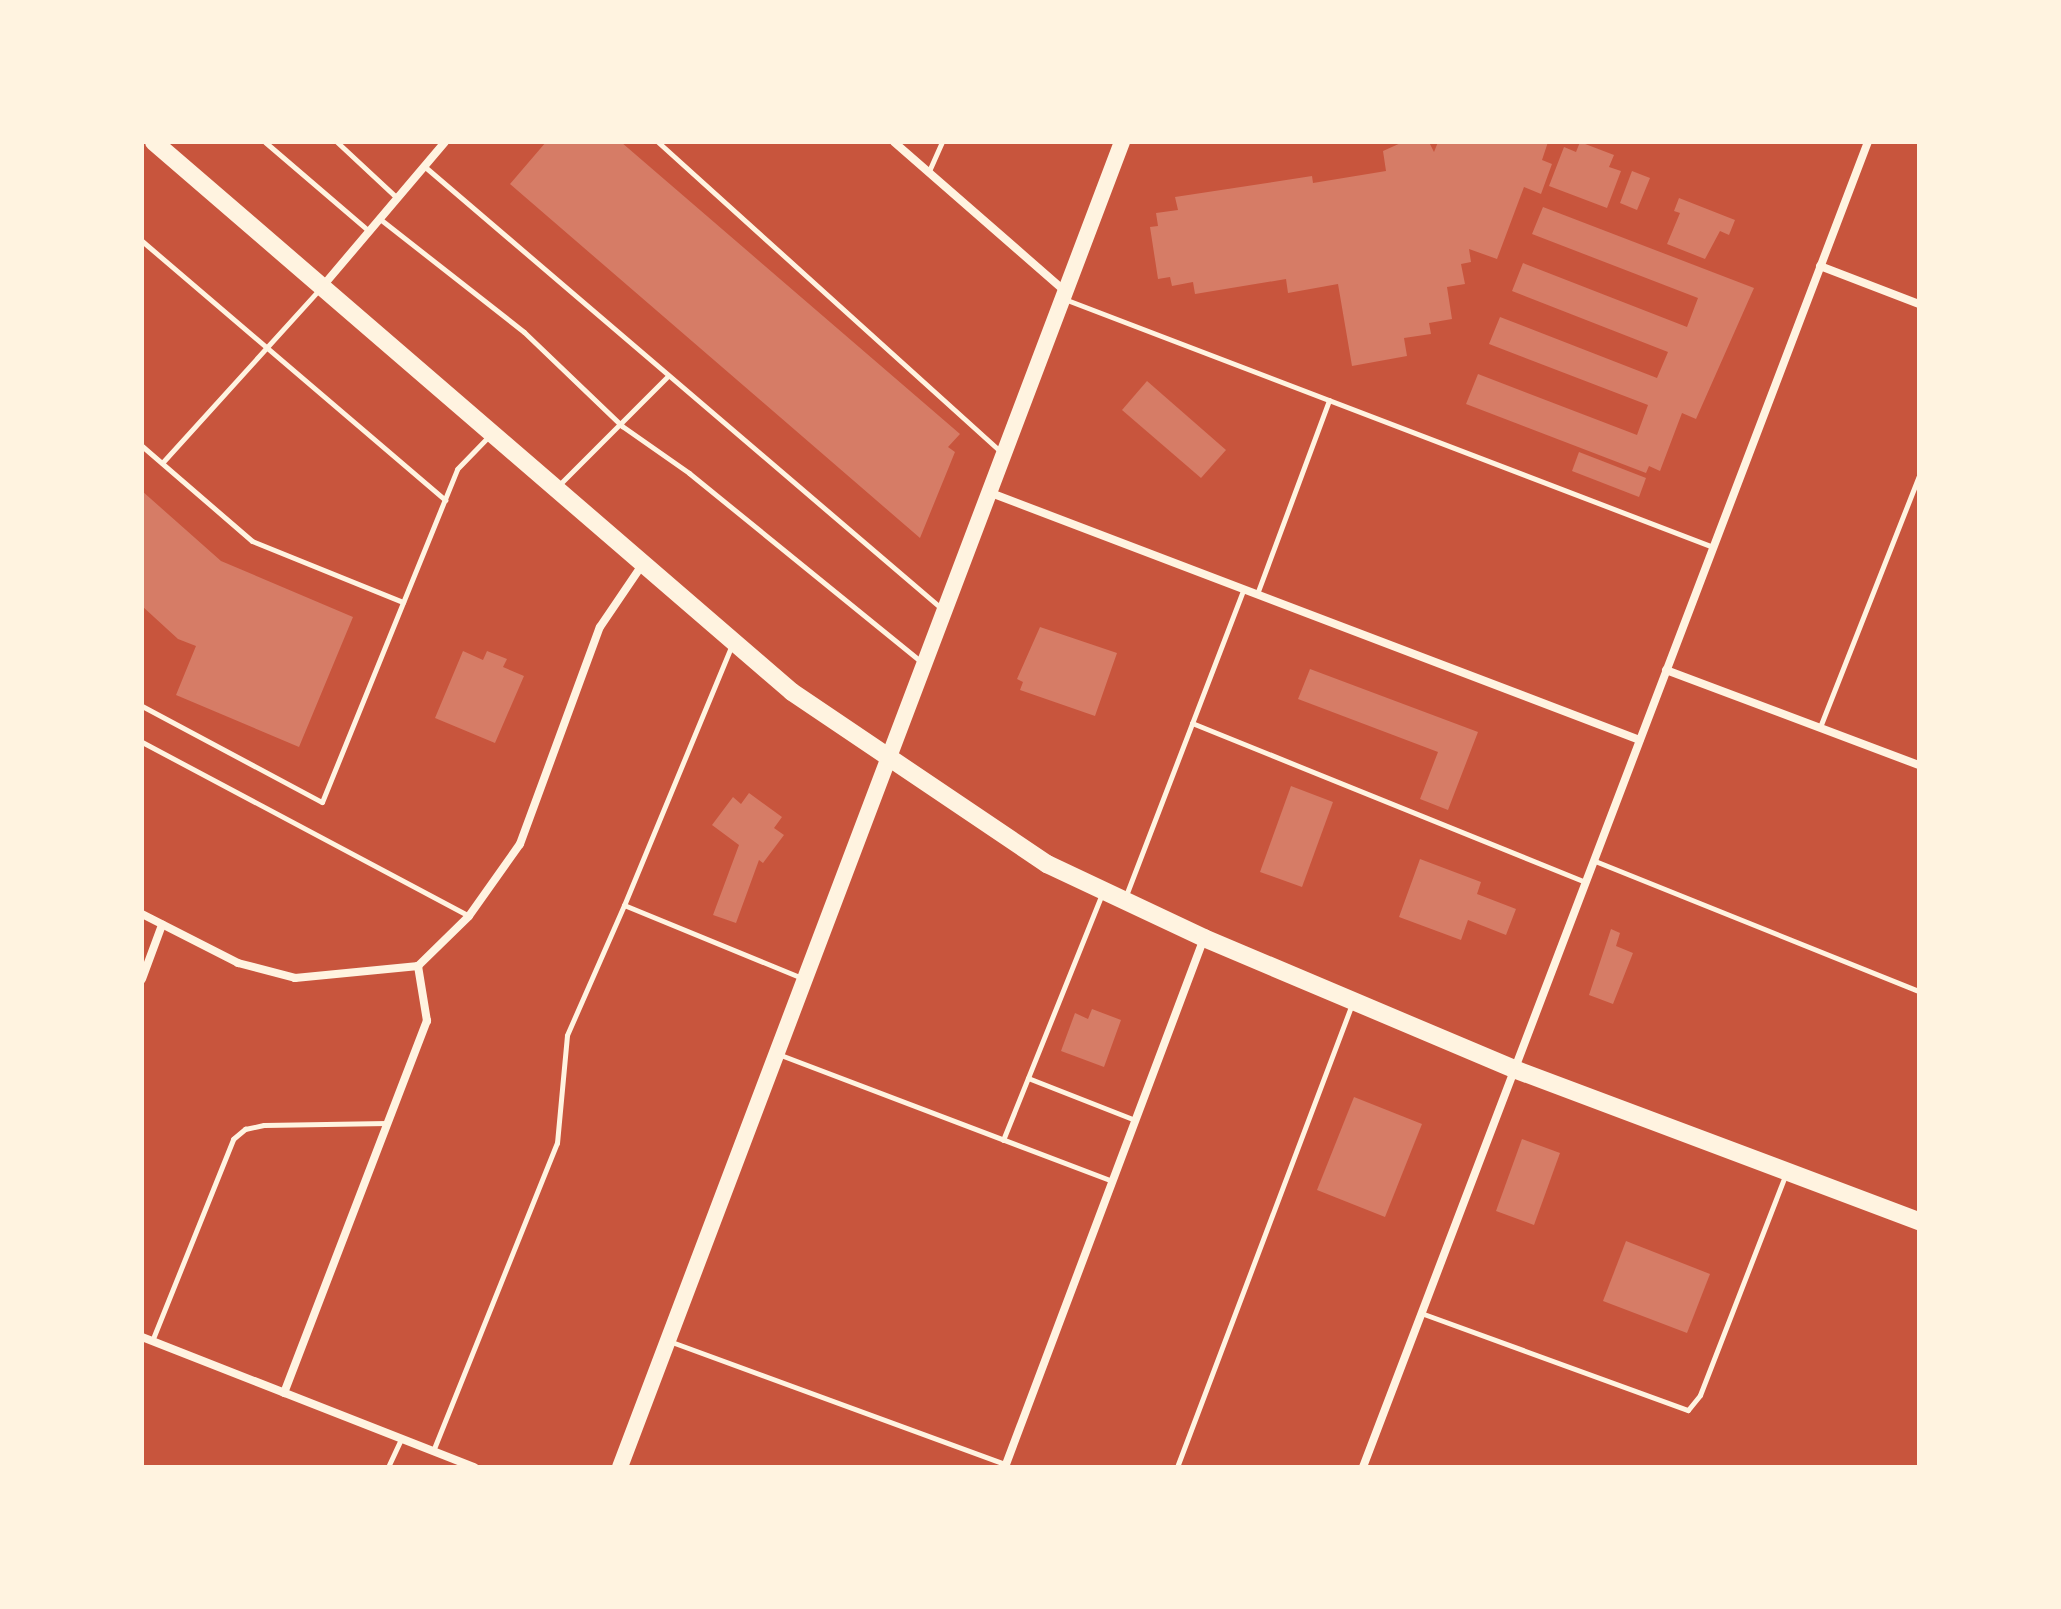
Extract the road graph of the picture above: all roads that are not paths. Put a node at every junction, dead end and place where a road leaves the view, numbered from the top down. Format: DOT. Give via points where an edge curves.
graph roads {
  1 [pos="154,142"];
  2 [pos="265,142"];
  3 [pos="337,142"];
  4 [pos="445,142"];
  5 [pos="658,142"];
  6 [pos="894,142"];
  7 [pos="942,142"];
  8 [pos="1122,142"];
  9 [pos="1868,142"];
  10 [pos="424,166"];
  11 [pos="928,172"];
  12 [pos="397,198"];
  13 [pos="380,219"];
  14 [pos="369,231"];
  15 [pos="142,241"];
  16 [pos="1820,266"];
  17 [pos="322,287"];
  18 [pos="1064,294"];
  19 [pos="1919,304"];
  20 [pos="266,349"];
  21 [pos="667,377"];
  22 [pos="1329,400"];
  23 [pos="622,426"];
  24 [pos="492,434"];
  25 [pos="142,446"];
  26 [pos="1005,455"];
  27 [pos="162,463"];
  28 [pos="1919,476"];
  29 [pos="555,489"];
  30 [pos="991,493"];
  31 [pos="445,500"];
  32 [pos="1713,547"];
  33 [pos="642,565"];
  34 [pos="1243,589"];
  35 [pos="1257,594"];
  36 [pos="403,602"];
  37 [pos="944,611"];
  38 [pos="733,642"];
  39 [pos="924,664"];
  40 [pos="1666,670"];
  41 [pos="142,706"];
  42 [pos="1192,723"];
  43 [pos="1820,727"];
  44 [pos="1640,740"];
  45 [pos="142,742"];
  46 [pos="887,757"];
  47 [pos="1919,765"];
  48 [pos="1594,861"];
  49 [pos="1586,882"];
  50 [pos="1103,891"];
  51 [pos="1124,900"];
  52 [pos="624,905"];
  53 [pos="142,914"];
  54 [pos="469,916"];
  55 [pos="162,925"];
  56 [pos="1204,938"];
  57 [pos="418,966"];
  58 [pos="142,979"];
  59 [pos="805,980"];
  60 [pos="1919,991"];
  61 [pos="1353,1001"];
  62 [pos="777,1053"];
  63 [pos="1514,1069"];
  64 [pos="1028,1078"];
  65 [pos="1135,1120"];
  66 [pos="388,1123"];
  67 [pos="1003,1140"];
  68 [pos="1786,1171"];
  69 [pos="1112,1181"];
  70 [pos="1919,1221"];
  71 [pos="1421,1313"];
  72 [pos="142,1337"];
  73 [pos="152,1341"];
  74 [pos="668,1341"];
  75 [pos="284,1393"];
  76 [pos="401,1438"];
  77 [pos="433,1451"];
  78 [pos="1005,1466"];
  79 [pos="388,1467"];
  80 [pos="474,1467"];
  81 [pos="620,1467"];
  82 [pos="1177,1467"];
  83 [pos="1363,1467"];
  1 -- 17 [label="main road"];
  2 -- 14 [label="lane"];
  3 -- 12 [label="lane"];
  4 -- 10 [label="street"];
  5 -- 26 [label="lane"];
  6 -- 11 [label="street"];
  7 -- 11 [label="lane"];
  8 -- 18 [label="main road"];
  9 -- 16 [label="street"];
  10 -- 12 [label="street"];
  10 -- 21 [label="lane"];
  11 -- 18 [label="street"];
  12 -- 13 [label="street"];
  13 -- 14 [label="street"];
  13 -- 23 [label="lane" via="524,332"];
  14 -- 17 [label="street"];
  15 -- 20 [label="lane"];
  16 -- 19 [label="street"];
  16 -- 32 [label="street"];
  17 -- 20 [label="lane"];
  17 -- 24 [label="main road"];
  18 -- 22 [label="lane"];
  18 -- 26 [label="main road"];
  20 -- 27 [label="lane"];
  20 -- 31 [label="lane"];
  21 -- 23 [label="lane"];
  21 -- 37 [label="lane"];
  22 -- 32 [label="lane"];
  22 -- 35 [label="lane"];
  23 -- 29 [label="lane"];
  23 -- 39 [label="lane" via="689,473"];
  24 -- 29 [label="main road"];
  24 -- 31 [label="lane" via="457,469"];
  25 -- 27 [label="lane"];
  26 -- 30 [label="main road"];
  27 -- 36 [label="lane" via="252,541"];
  28 -- 43 [label="lane"];
  29 -- 33 [label="main road"];
  30 -- 34 [label="street"];
  30 -- 37 [label="main road"];
  31 -- 36 [label="lane"];
  32 -- 40 [label="street"];
  33 -- 38 [label="main road"];
  33 -- 54 [label="street" via="600,627 520,844"];
  34 -- 35 [label="street"];
  34 -- 42 [label="lane"];
  35 -- 44 [label="street"];
  36 -- 41 [label="lane" via="322,802"];
  37 -- 39 [label="main road"];
  38 -- 46 [label="main road" via="792,692"];
  38 -- 52 [label="lane"];
  39 -- 46 [label="main road"];
  40 -- 43 [label="street"];
  40 -- 44 [label="street"];
  42 -- 49 [label="lane"];
  42 -- 51 [label="lane"];
  43 -- 47 [label="street"];
  44 -- 48 [label="street"];
  45 -- 54 [label="lane"];
  46 -- 50 [label="main road" via="1047,864"];
  46 -- 59 [label="main road"];
  48 -- 49 [label="street"];
  48 -- 60 [label="lane"];
  49 -- 63 [label="street"];
  50 -- 51 [label="main road"];
  50 -- 64 [label="lane"];
  51 -- 56 [label="main road"];
  52 -- 59 [label="lane"];
  52 -- 77 [label="lane" via="567,1035 557,1143"];
  53 -- 55 [label="street"];
  54 -- 57 [label="street"];
  55 -- 57 [label="street" via="238,963 295,978"];
  55 -- 58 [label="street"];
  56 -- 61 [label="main road"];
  56 -- 65 [label="street"];
  57 -- 66 [label="street" via="427,1021"];
  59 -- 62 [label="main road"];
  61 -- 63 [label="main road"];
  61 -- 82 [label="lane"];
  62 -- 67 [label="lane"];
  62 -- 74 [label="main road"];
  63 -- 68 [label="main road"];
  63 -- 71 [label="street"];
  64 -- 65 [label="lane"];
  64 -- 67 [label="lane"];
  65 -- 69 [label="street"];
  66 -- 73 [label="lane" via="264,1125 245,1129 233,1139"];
  66 -- 75 [label="street"];
  67 -- 69 [label="lane"];
  68 -- 70 [label="main road"];
  68 -- 71 [label="lane" via="1700,1395 1688,1410"];
  69 -- 78 [label="street"];
  71 -- 83 [label="street"];
  72 -- 73 [label="street"];
  73 -- 75 [label="street"];
  74 -- 78 [label="lane"];
  74 -- 81 [label="main road"];
  75 -- 76 [label="street"];
  76 -- 77 [label="street"];
  76 -- 79 [label="lane"];
  77 -- 80 [label="street"];
}
